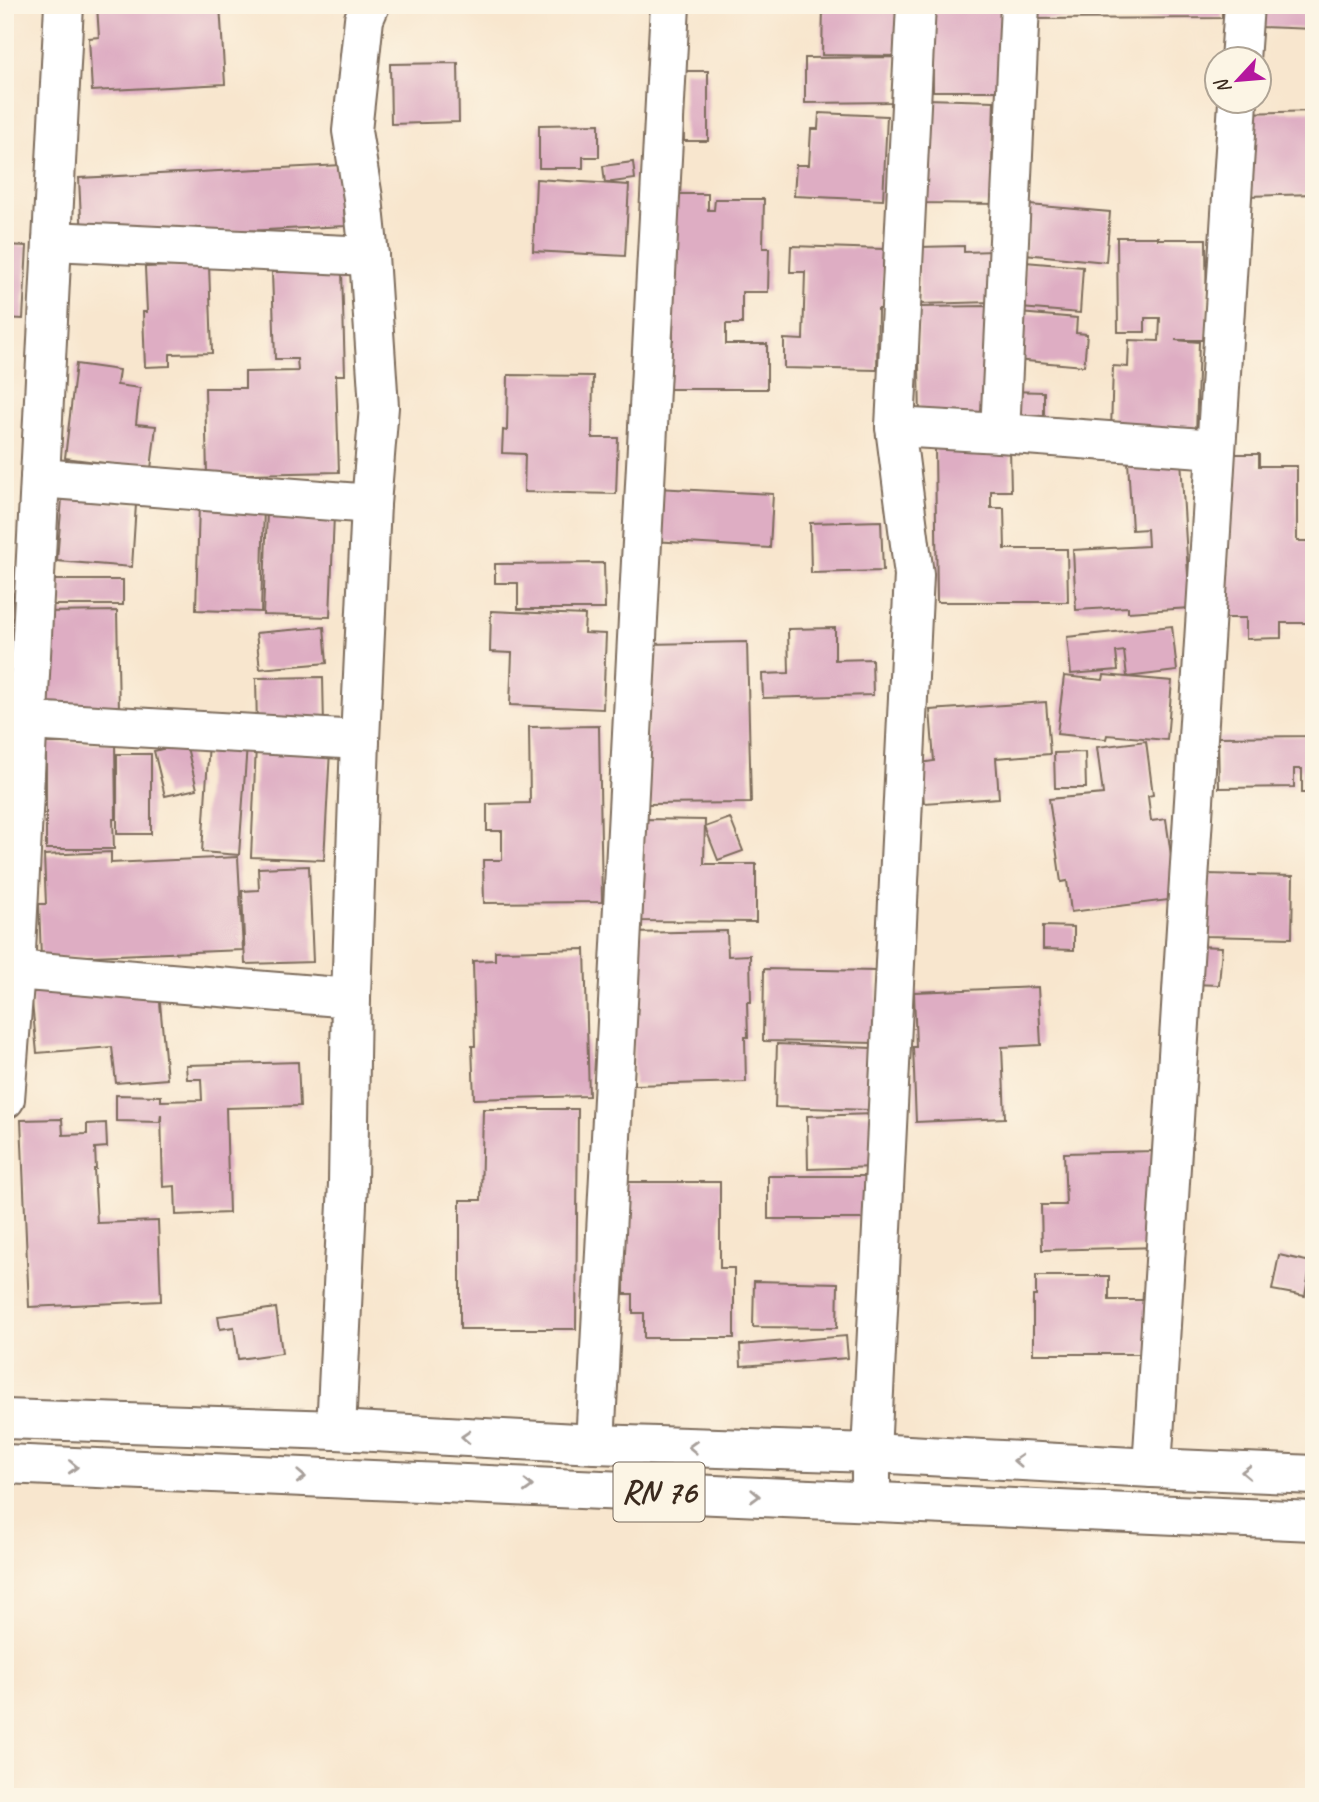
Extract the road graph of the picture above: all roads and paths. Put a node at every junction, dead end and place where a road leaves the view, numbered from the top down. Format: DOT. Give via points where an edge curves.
graph roads {
  1 [pos="64,5"];
  2 [pos="370,5"];
  3 [pos="670,5"];
  4 [pos="916,5"];
  5 [pos="1020,5"];
  6 [pos="1244,5"];
  7 [pos="1242,46"];
  8 [pos="1237,116"];
  9 [pos="52,241"];
  10 [pos="369,256"];
  11 [pos="895,427"];
  12 [pos="1000,433"];
  13 [pos="1216,449"];
  14 [pos="40,478"];
  15 [pos="371,504"];
  16 [pos="28,721"];
  17 [pos="360,740"];
  18 [pos="15,970"];
  19 [pos="351,998"];
  20 [pos="5,1099"];
  21 [pos="5,1419"];
  22 [pos="336,1430"];
  23 [pos="595,1444"];
  24 [pos="871,1453"];
  25 [pos="5,1464"];
  26 [pos="1152,1468"];
  27 [pos="1314,1475"];
  28 [pos="871,1502"];
  29 [pos="1314,1521"];
  1 -- 9 [label="main road"];
  2 -- 10 [label="main road" via="364,19 352,131"];
  3 -- 23 [label="main road"];
  4 -- 11 [label="main road"];
  5 -- 12 [label="main road"];
  6 -- 7 [label="main road"];
  8 -- 13 [label="main road"];
  9 -- 10 [label="main road"];
  9 -- 14 [label="main road"];
  10 -- 15 [label="main road" via="379,407"];
  11 -- 12 [label="main road"];
  11 -- 24 [label="main road" via="914,575"];
  12 -- 13 [label="main road"];
  13 -- 26 [label="main road"];
  14 -- 15 [label="main road"];
  14 -- 16 [label="main road"];
  15 -- 17 [label="main road"];
  16 -- 17 [label="main road"];
  16 -- 18 [label="main road"];
  17 -- 19 [label="main road"];
  18 -- 19 [label="main road"];
  18 -- 20 [label="main road"];
  19 -- 22 [label="main road"];
  21 -- 22 [label="main road, RN 76"];
  23 -- 22 [label="main road, RN 76, one-way"];
  24 -- 23 [label="main road, RN 76, one-way"];
  26 -- 24 [label="main road, RN 76, one-way"];
  24 -- 28 [label="main road"];
  25 -- 28 [label="main road, RN 76, one-way"];
  27 -- 26 [label="main road, RN 76, one-way"];
  28 -- 29 [label="main road, RN 76"];
}
